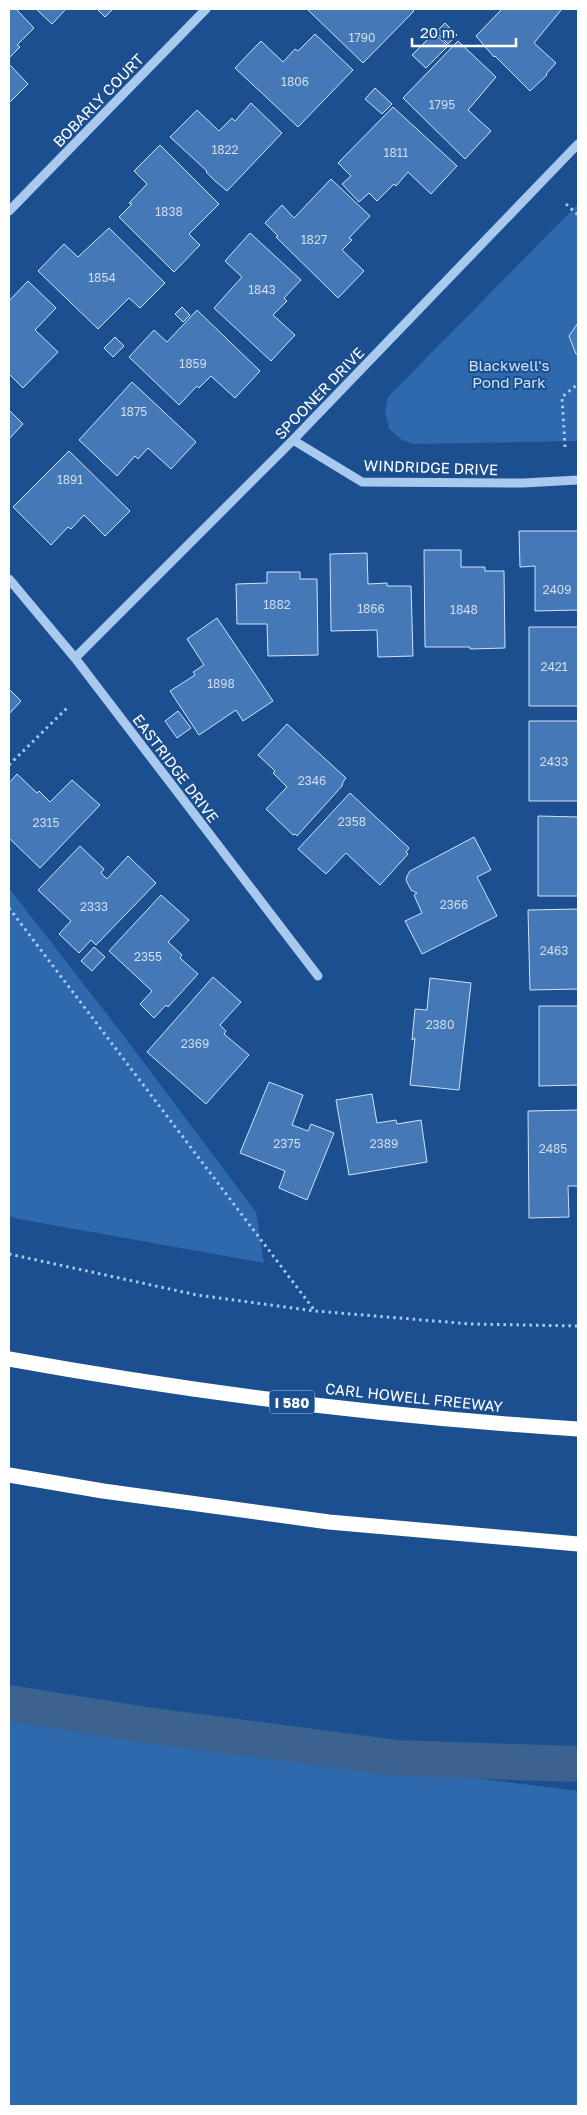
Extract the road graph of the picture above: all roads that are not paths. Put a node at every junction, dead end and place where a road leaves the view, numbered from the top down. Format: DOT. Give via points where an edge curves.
graph roads {
  1 [pos="206,9"];
  2 [pos="578,144"];
  3 [pos="9,211"];
  4 [pos="293,440"];
  5 [pos="578,480"];
  6 [pos="9,579"];
  7 [pos="75,658"];
  8 [pos="318,976"];
  9 [pos="9,1359"];
  10 [pos="578,1429"];
  11 [pos="9,1475"];
  12 [pos="578,1544"];
  1 -- 3 [label="street, BOBARLY COURT"];
  2 -- 4 [label="street, SPOONER DRIVE"];
  4 -- 5 [label="street, WINDRIDGE DRIVE" via="362,482"];
  4 -- 7 [label="street, SPOONER DRIVE"];
  6 -- 7 [label="street, EASTRIDGE DRIVE"];
  7 -- 8 [label="street, EASTRIDGE DRIVE"];
  9 -- 10 [label="highway, CARL HOWELL FREEWAY / I 580" via="252,1397 485,1423"];
  11 -- 12 [label="highway" via="329,1522"];
}
